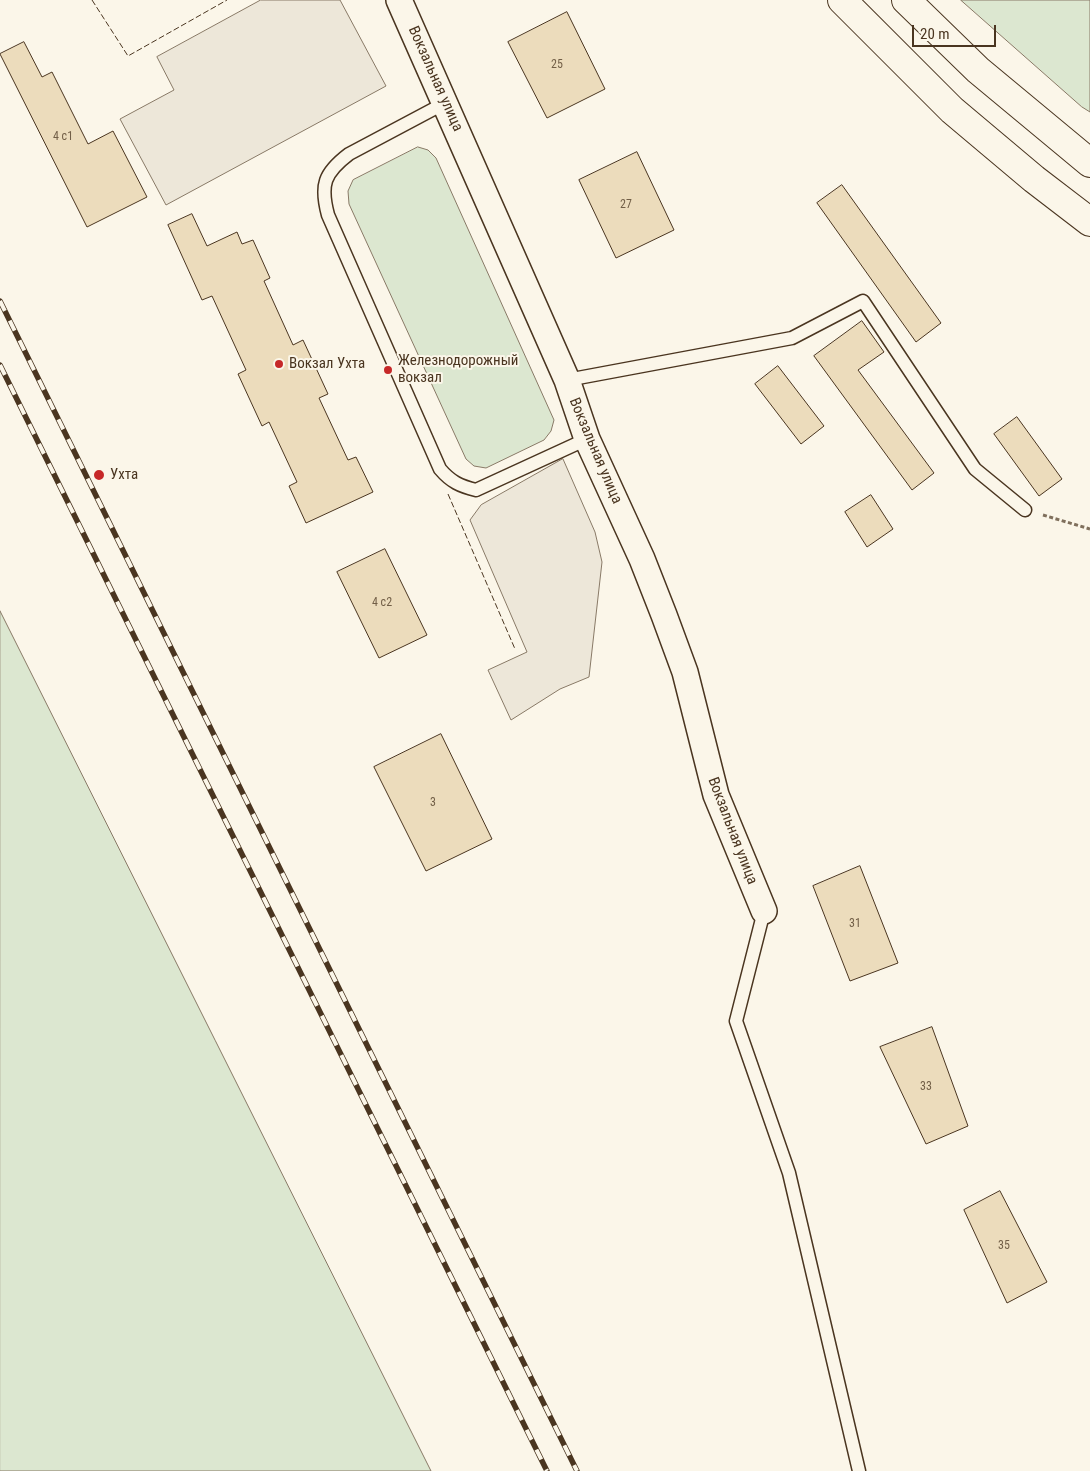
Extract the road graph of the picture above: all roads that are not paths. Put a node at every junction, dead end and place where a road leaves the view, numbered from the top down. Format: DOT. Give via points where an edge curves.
graph roads {
  1 [pos="399,0"];
  2 [pos="842,0"];
  3 [pos="906,0"];
  4 [pos="446,103"];
  5 [pos="1090,163"];
  6 [pos="1090,222"];
  7 [pos="567,380"];
  8 [pos="587,439"];
  9 [pos="1025,510"];
  10 [pos="764,911"];
  11 [pos="859,1471"];
  1 -- 4 [label="street, Вокзальная улица"];
  2 -- 6 [label="street" via="952,110"];
  3 -- 5 [label="street" via="978,70"];
  4 -- 7 [label="street, Вокзальная улица"];
  4 -- 8 [label="lane" via="349,154 338,163 324,184 328,215 440,469 450,480 476,490"];
  7 -- 8 [label="street, Вокзальная улица"];
  7 -- 9 [label="lane" via="792,338 864,301 975,469"];
  8 -- 10 [label="street, Вокзальная улица" via="664,615 685,672 716,795"];
  10 -- 11 [label="lane" via="736,1020 789,1173"];
}
